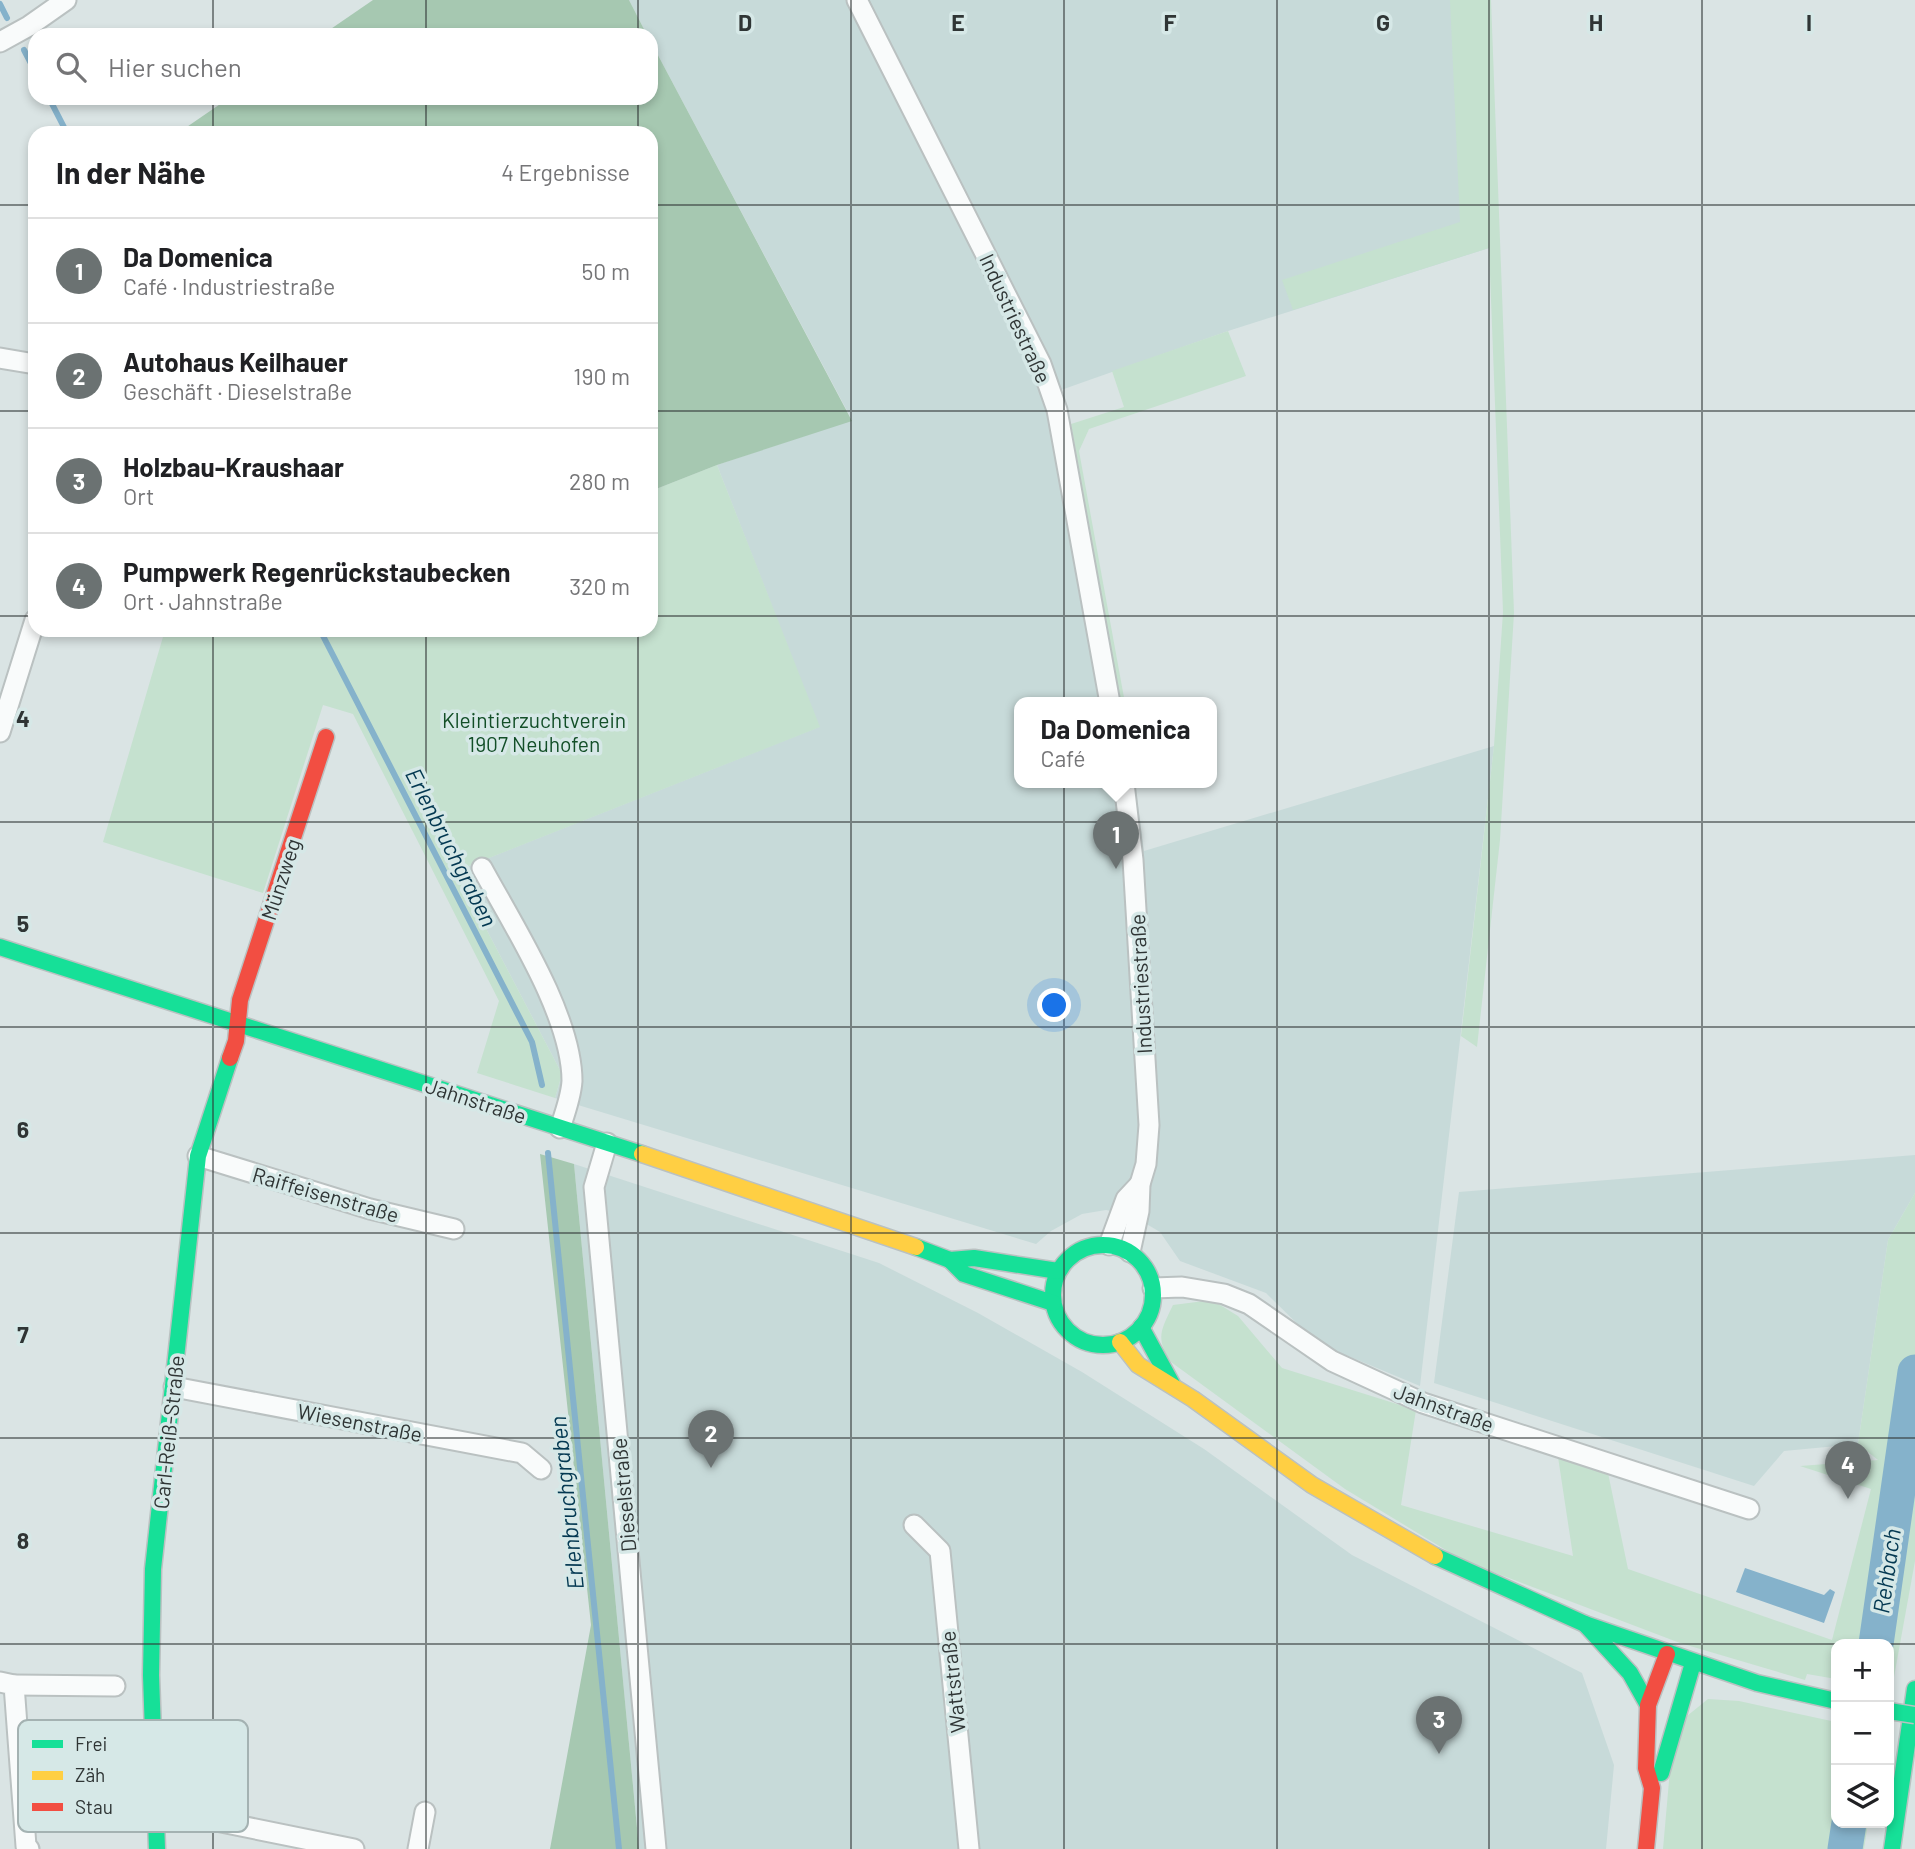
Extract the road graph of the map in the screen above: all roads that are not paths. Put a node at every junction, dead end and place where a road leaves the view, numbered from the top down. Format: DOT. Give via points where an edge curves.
graph roads {
  1 [pos="66,0"];
  2 [pos="856,0"];
  3 [pos="0,42"];
  4 [pos="0,358"];
  5 [pos="28,363"];
  6 [pos="30,637"];
  7 [pos="1109,697"];
  8 [pos="0,732"];
  9 [pos="326,737"];
  10 [pos="1125,788"];
  11 [pos="482,868"];
  12 [pos="0,947"];
  13 [pos="239,1023"];
  14 [pos="560,1128"];
  15 [pos="607,1143"];
  16 [pos="198,1156"];
  17 [pos="1140,1184"];
  18 [pos="454,1229"];
  19 [pos="1109,1245"];
  20 [pos="1129,1252"];
  21 [pos="950,1260"];
  22 [pos="1058,1271"];
  23 [pos="1153,1288"];
  24 [pos="1053,1303"];
  25 [pos="1141,1327"];
  26 [pos="1120,1342"];
  27 [pos="1173,1386"];
  28 [pos="174,1387"];
  29 [pos="541,1469"];
  30 [pos="1749,1509"];
  31 [pos="914,1525"];
  32 [pos="1585,1625"];
  33 [pos="1667,1654"];
  34 [pos="1693,1663"];
  35 [pos="7,1684"];
  36 [pos="115,1686"];
  37 [pos="1915,1689"];
  38 [pos="1828,1700"];
  39 [pos="1648,1705"];
  40 [pos="1894,1712"];
  41 [pos="1915,1715"];
  42 [pos="154,1720"];
  43 [pos="18,1778"];
  44 [pos="1652,1788"];
  45 [pos="425,1812"];
  46 [pos="248,1828"];
  47 [pos="24,1832"];
  48 [pos="29,1849"];
  49 [pos="354,1849"];
  50 [pos="418,1849"];
  51 [pos="656,1849"];
  52 [pos="969,1849"];
  53 [pos="1646,1849"];
  54 [pos="1892,1849"];
  1 -- 3 [label="street"];
  2 -- 7 [label="street, Industriestraße" via="1041,364 1057,410"];
  4 -- 5 [label="street"];
  6 -- 8 [label="street"];
  9 -- 13 [label="main road, Münzweg" via="240,1000"];
  10 -- 17 [label="street, Industriestraße" via="1149,1125"];
  11 -- 14 [label="street" via="532,959 568,1046 572,1082"];
  12 -- 13 [label="main road, Jahnstraße"];
  13 -- 14 [label="main road, Jahnstraße"];
  13 -- 16 [label="main road, Carl-Reiß-Straße"];
  14 -- 15 [label="main road, Jahnstraße"];
  15 -- 21 [label="main road, Jahnstraße"];
  15 -- 51 [label="street, Dieselstraße" via="594,1187"];
  16 -- 18 [label="street, Raiffeisenstraße" via="370,1209"];
  16 -- 28 [label="main road, Carl-Reiß-Straße"];
  17 -- 19 [label="street, Industriestraße" via="1121,1209"];
  17 -- 20 [label="street, Industriestraße"];
  19 -- 20 [label="main road"];
  19 -- 22 [label="main road" via="1080,1250"];
  20 -- 23 [label="main road" via="1149,1274"];
  21 -- 22 [label="main road, Jahnstraße" via="974,1258"];
  21 -- 24 [label="main road, Jahnstraße" via="964,1274"];
  22 -- 24 [label="main road"];
  23 -- 25 [label="main road" via="1149,1315"];
  23 -- 30 [label="street, Jahnstraße" via="1224,1294 1249,1304 1332,1362 1423,1403"];
  24 -- 26 [label="main road" via="1062,1323 1077,1338 1105,1345"];
  25 -- 26 [label="main road"];
  25 -- 27 [label="main road"];
  26 -- 27 [label="main road" via="1138,1365"];
  27 -- 32 [label="main road" via="1372,1522 1505,1591"];
  28 -- 29 [label="street, Wiesenstraße" via="522,1452"];
  28 -- 42 [label="main road, Carl-Reiß-Straße" via="151,1603"];
  31 -- 52 [label="street, Wattstraße" via="940,1551"];
  32 -- 33 [label="main road"];
  32 -- 39 [label="main road" via="1630,1673"];
  33 -- 34 [label="main road"];
  33 -- 39 [label="main road"];
  34 -- 38 [label="main road"];
  34 -- 44 [label="main road" via="1663,1770"];
  35 -- 36 [label="street"];
  35 -- 43 [label="street"];
  37 -- 54 [label="main road"];
  39 -- 44 [label="main road" via="1646,1768"];
  40 -- 41 [label="main road, bridge"];
  44 -- 53 [label="main road"];
  45 -- 50 [label="street"];
  46 -- 49 [label="street"];
  47 -- 48 [label="street"];
}
